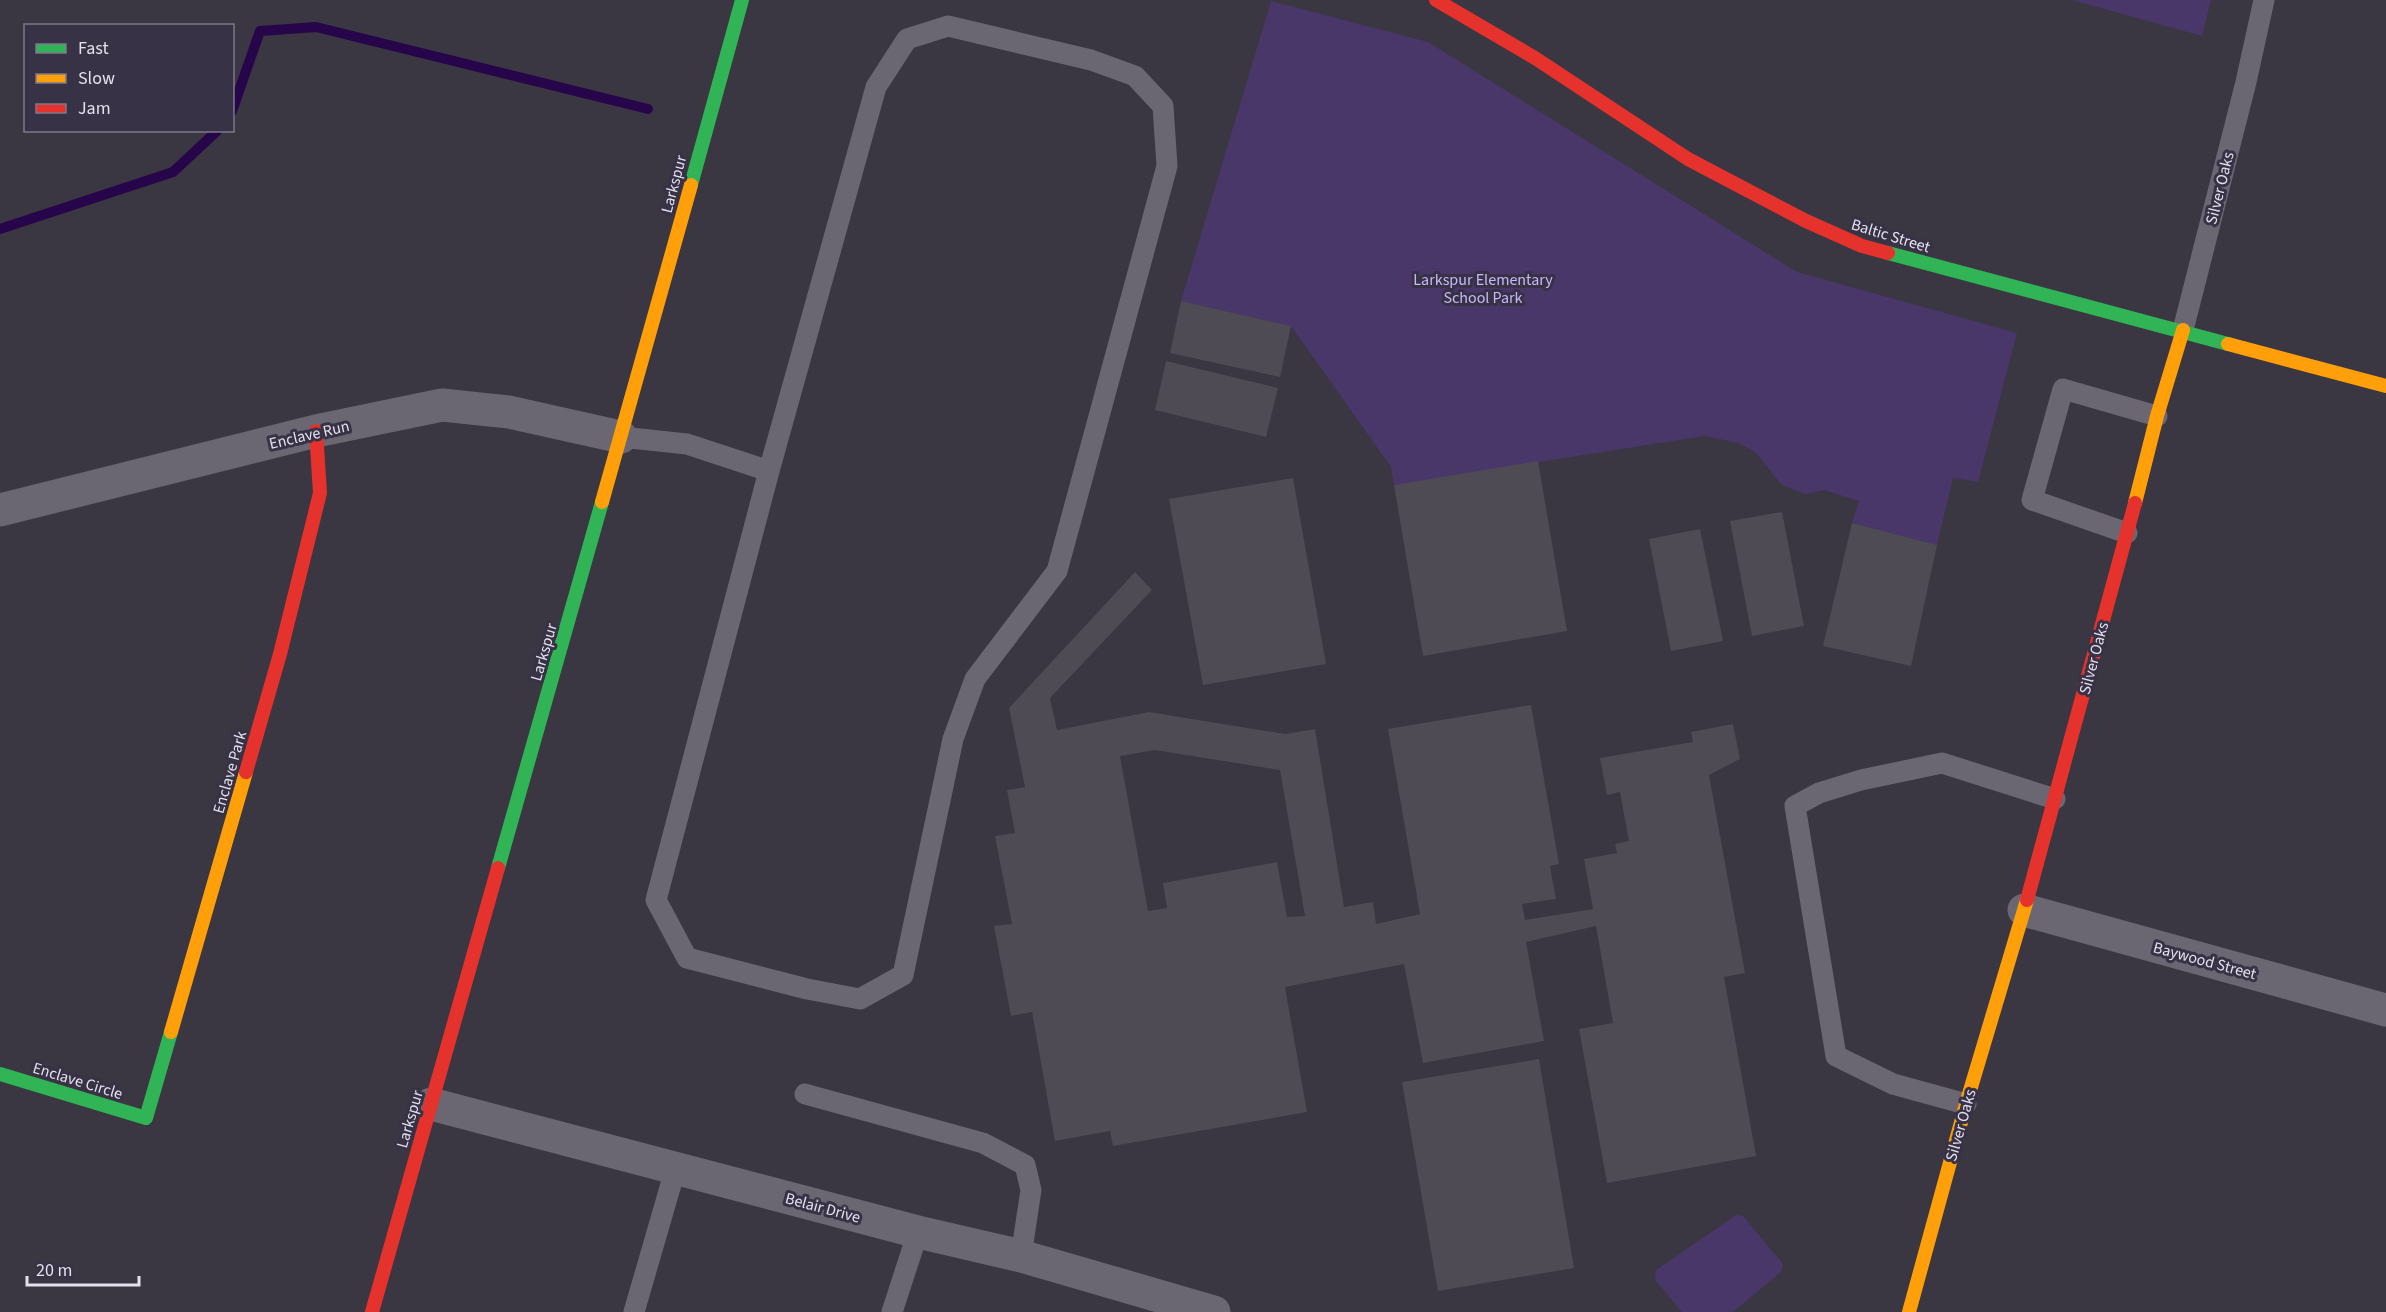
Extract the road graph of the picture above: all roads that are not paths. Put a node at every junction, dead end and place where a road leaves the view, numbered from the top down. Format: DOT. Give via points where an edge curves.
graph roads {
  1 [pos="742,0"];
  2 [pos="1436,0"];
  3 [pos="2264,0"];
  4 [pos="2182,330"];
  5 [pos="2386,386"];
  6 [pos="2157,416"];
  7 [pos="316,431"];
  8 [pos="621,437"];
  9 [pos="769,471"];
  10 [pos="0,510"];
  11 [pos="2127,533"];
  12 [pos="2055,799"];
  13 [pos="2024,910"];
  14 [pos="2386,1010"];
  15 [pos="0,1074"];
  16 [pos="805,1094"];
  17 [pos="430,1104"];
  18 [pos="1966,1104"];
  19 [pos="146,1118"];
  20 [pos="676,1167"];
  21 [pos="918,1232"];
  22 [pos="1021,1257"];
  23 [pos="372,1312"];
  24 [pos="634,1312"];
  25 [pos="892,1312"];
  26 [pos="1214,1312"];
  27 [pos="1909,1312"];
  1 -- 8 [label="street, Larkspur"];
  2 -- 4 [label="street, Baltic Street" via="1535,57 1688,159 1853,242"];
  3 -- 4 [label="lane, Silver Oaks"];
  4 -- 5 [label="street, Baltic Street"];
  4 -- 6 [label="street, Silver Oaks"];
  6 -- 11 [label="street, Silver Oaks"];
  6 -- 11 [label="lane" via="2063,389 2032,500"];
  7 -- 8 [label="street, Enclave Run" via="442,405 509,412"];
  7 -- 10 [label="street, Enclave Run"];
  7 -- 19 [label="street, Enclave Park" via="320,493 286,631"];
  8 -- 9 [label="lane" via="687,444"];
  8 -- 17 [label="street, Larkspur"];
  9 -- 9 [label="lane" via="656,900 687,957 860,999 903,975 953,738 975,679 1057,571 1167,166 1163,106 1135,76 1091,60 948,26 907,39 876,87"];
  11 -- 12 [label="street, Silver Oaks"];
  12 -- 13 [label="street, Silver Oaks"];
  12 -- 18 [label="lane" via="1942,763 1861,780 1819,793 1795,806 1836,1056 1893,1084"];
  13 -- 14 [label="street, Baywood Street"];
  13 -- 18 [label="street, Silver Oaks"];
  15 -- 19 [label="street, Enclave Circle"];
  16 -- 22 [label="lane" via="982,1143 1026,1165 1031,1190"];
  17 -- 20 [label="street, Belair Drive"];
  17 -- 23 [label="street, Larkspur"];
  18 -- 27 [label="street, Silver Oaks"];
  20 -- 21 [label="street, Belair Drive"];
  20 -- 24 [label="lane"];
  21 -- 22 [label="street, Belair Drive"];
  21 -- 25 [label="lane"];
  22 -- 26 [label="street, Belair Drive"];
}
